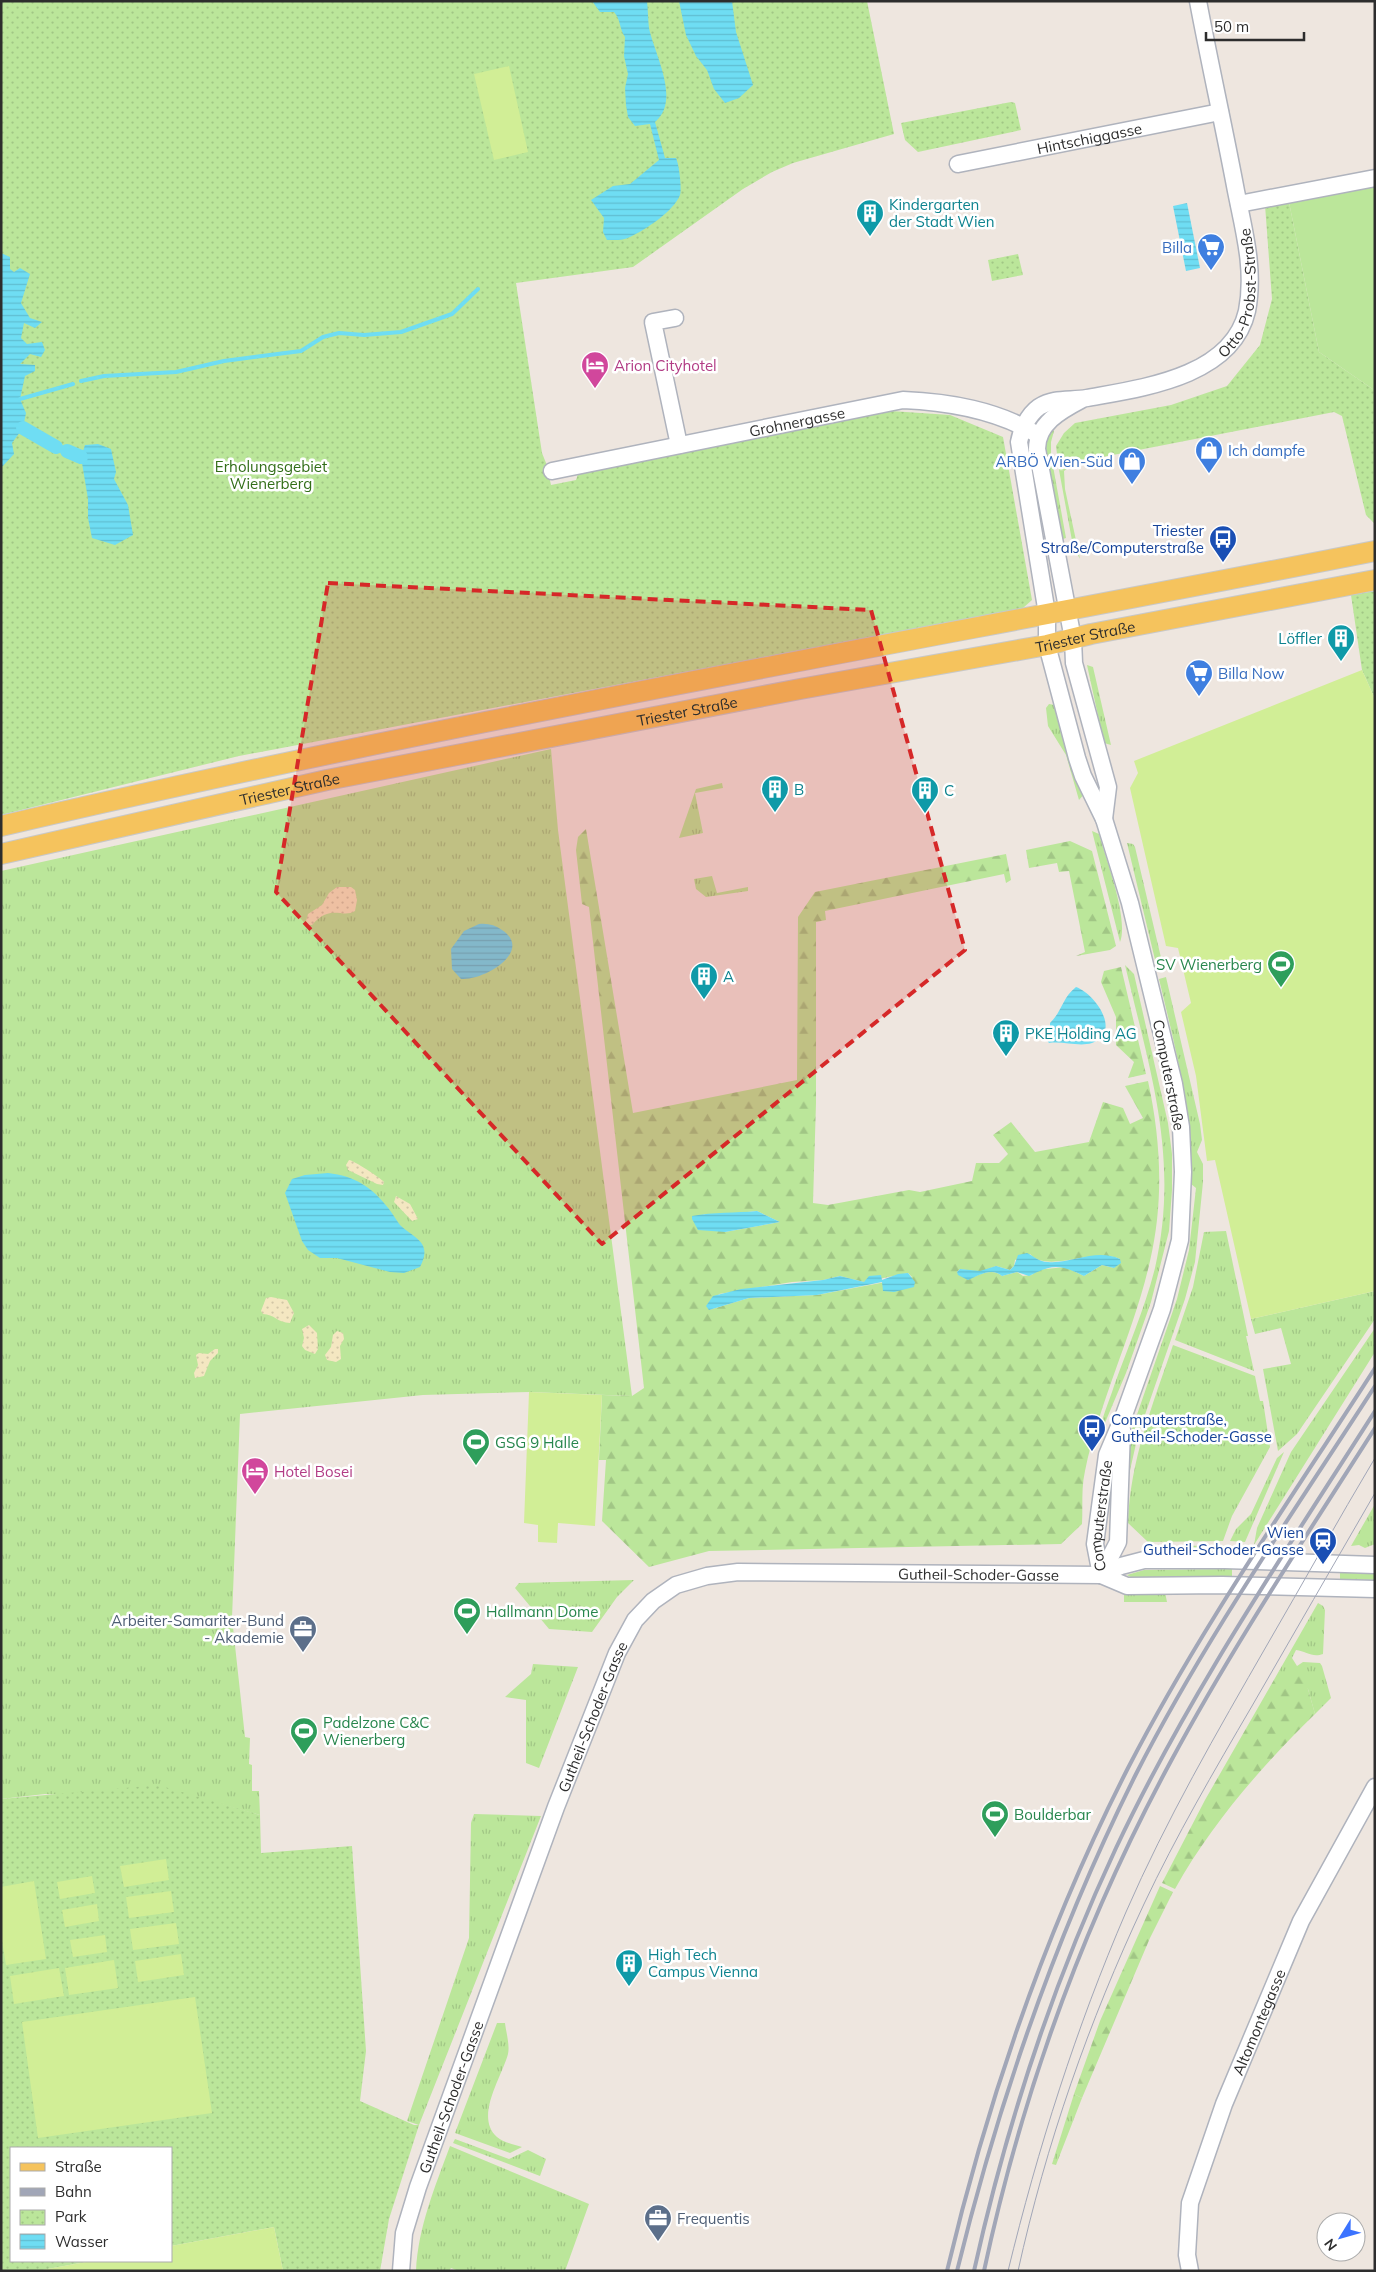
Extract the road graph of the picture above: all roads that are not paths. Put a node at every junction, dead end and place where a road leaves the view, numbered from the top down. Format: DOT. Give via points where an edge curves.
graph roads {
  1 [pos="1198,1"];
  2 [pos="1220,112"];
  3 [pos="958,164"];
  4 [pos="1375,178"];
  5 [pos="1239,204"];
  6 [pos="675,318"];
  7 [pos="1031,430"];
  8 [pos="679,445"];
  9 [pos="552,471"];
  10 [pos="1375,551"];
  11 [pos="1375,580"];
  12 [pos="1068,610"];
  13 [pos="1047,614"];
  14 [pos="1073,639"];
  15 [pos="1047,645"];
  16 [pos="1104,818"];
  17 [pos="1,826"];
  18 [pos="1,854"];
  19 [pos="1122,1420"];
  20 [pos="1375,1564"];
  21 [pos="1102,1575"];
  22 [pos="1375,1589"];
  23 [pos="1375,1787"];
  24 [pos="400,2271"];
  25 [pos="1190,2271"];
  1 -- 2 [label="street, Otto-Probst-Straße"];
  2 -- 3 [label="street, Hintschiggasse"];
  2 -- 5 [label="street, Otto-Probst-Straße"];
  4 -- 5 [label="street"];
  5 -- 7 [label="street, Otto-Probst-Straße" via="1251,266 1246,312 1233,340 1202,367 1181,377 1084,398"];
  6 -- 8 [label="street" via="653,322"];
  7 -- 8 [label="street, Grohnergasse" via="960,405 903,400"];
  7 -- 12 [label="street"];
  7 -- 13 [label="street" via="1020,435 1019,451"];
  8 -- 9 [label="street, Grohnergasse"];
  10 -- 12 [label="main road, Triester Straße"];
  11 -- 14 [label="main road, Triester Straße"];
  12 -- 13 [label="main road, Triester Straße"];
  12 -- 14 [label="street, Computerstraße"];
  13 -- 15 [label="street, Computerstraße"];
  13 -- 17 [label="main road, Triester Straße" via="501,718 177,785"];
  14 -- 15 [label="main road, Triester Straße"];
  14 -- 16 [label="street, Computerstraße" via="1074,663 1108,786"];
  15 -- 16 [label="street, Computerstraße" via="1083,776"];
  15 -- 18 [label="main road, Triester Straße" via="298,786"];
  16 -- 19 [label="street, Computerstraße" via="1130,903 1174,1084 1184,1172 1180,1240 1162,1309"];
  19 -- 21 [label="street, Computerstraße" via="1118,1542"];
  19 -- 21 [label="street, Computerstraße" via="1107,1455 1095,1544"];
  20 -- 21 [label="street, Gutheil-Schoder-Gasse" via="1144,1560"];
  21 -- 22 [label="street, Gutheil-Schoder-Gasse" via="1128,1586"];
  21 -- 24 [label="street, Gutheil-Schoder-Gasse" via="738,1572 706,1576 676,1585 653,1601 635,1620 616,1653 556,1807 418,2186 404,2233"];
  23 -- 25 [label="street, Altomontegasse" via="1301,1922 1224,2104 1190,2203 1187,2255"];
}
